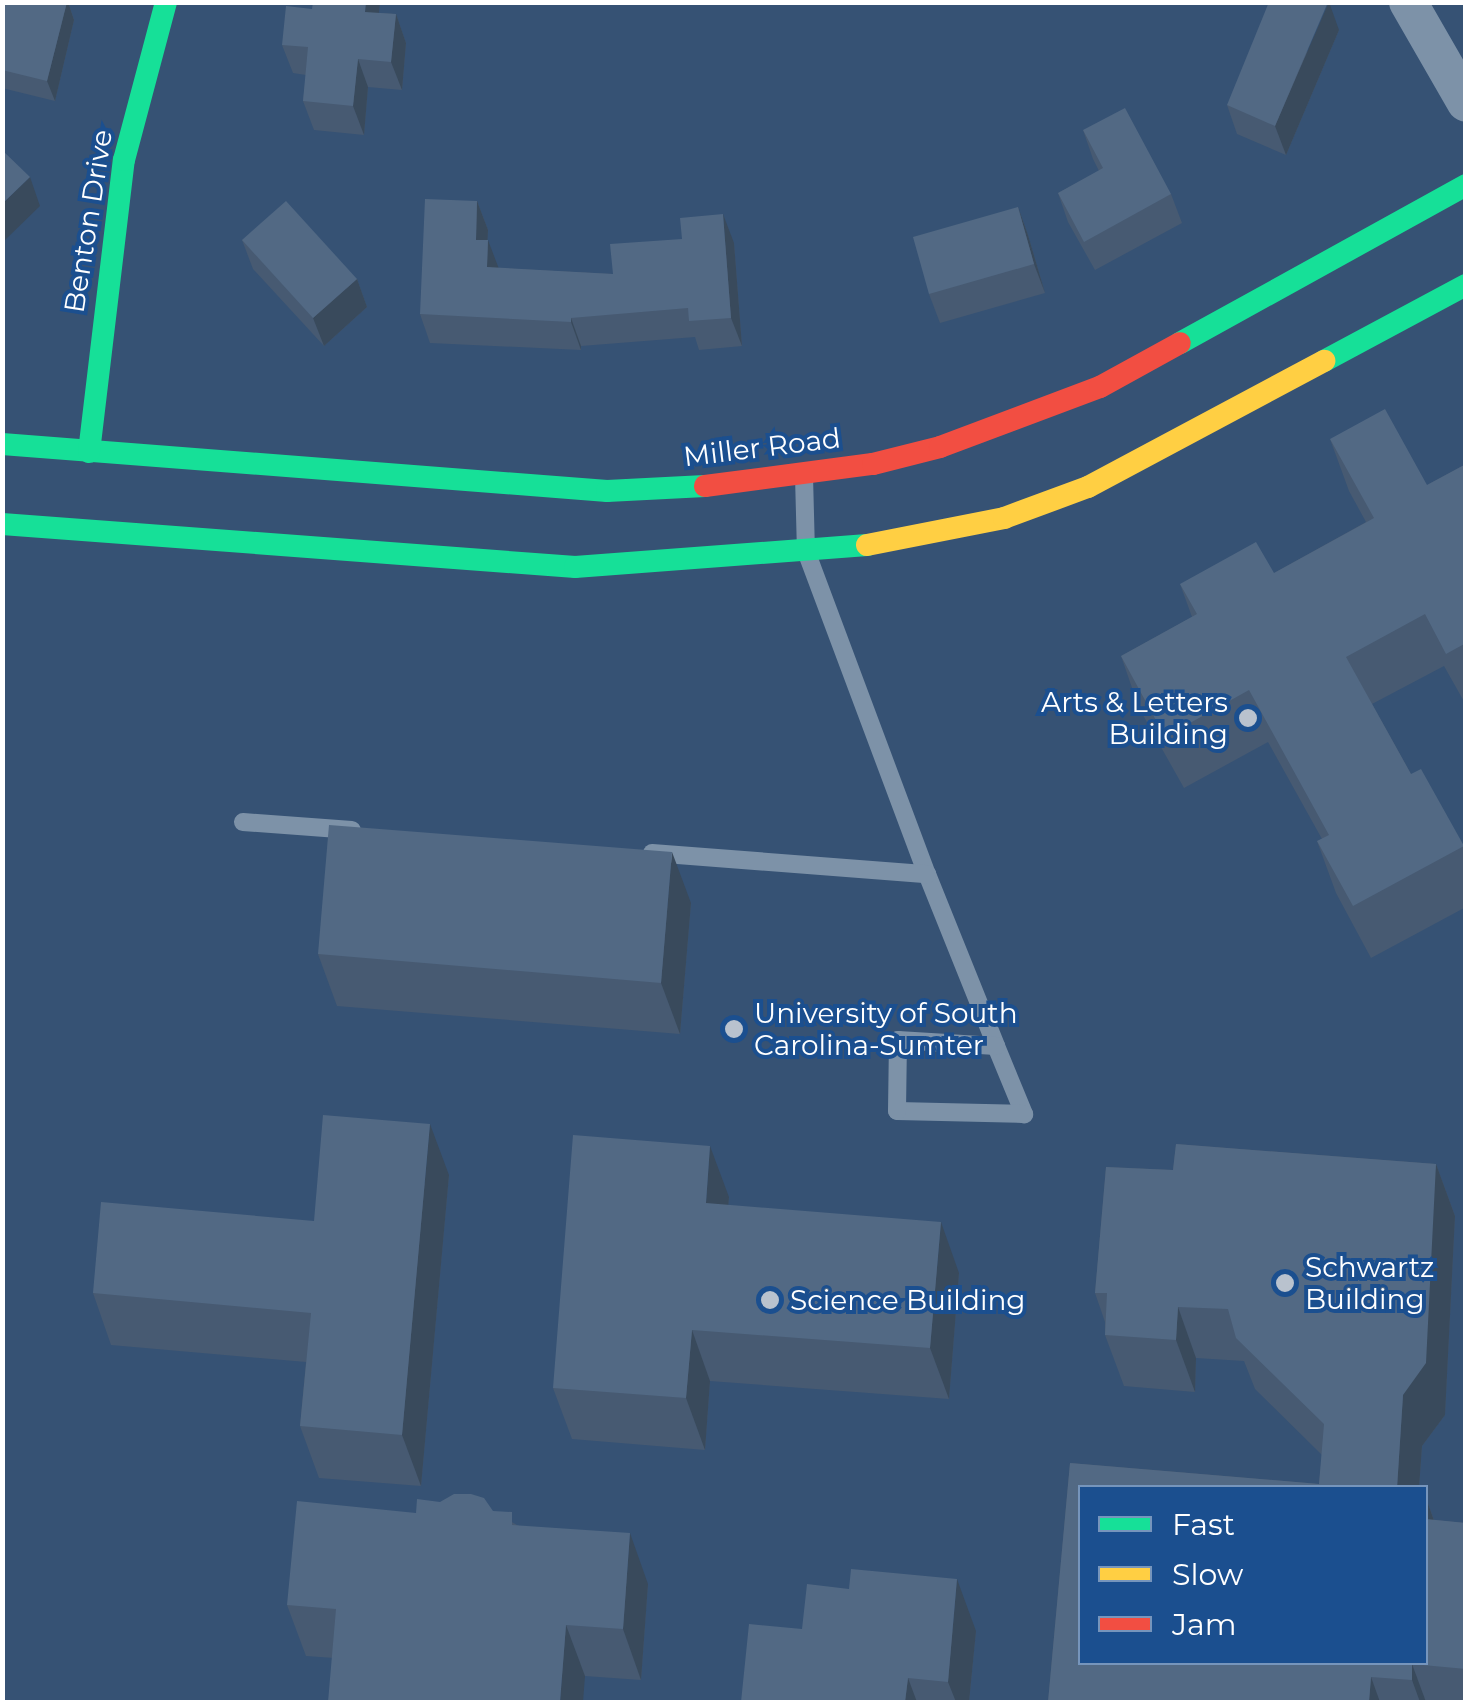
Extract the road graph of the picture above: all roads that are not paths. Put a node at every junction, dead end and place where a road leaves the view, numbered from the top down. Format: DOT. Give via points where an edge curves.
graph roads {
  1 [pos="166,2"];
  2 [pos="1408,2"];
  3 [pos="1466,103"];
  4 [pos="1466,186"];
  5 [pos="1466,284"];
  6 [pos="2,444"];
  7 [pos="89,452"];
  8 [pos="804,476"];
  9 [pos="2,524"];
  10 [pos="806,551"];
  11 [pos="243,822"];
  12 [pos="370,832"];
  13 [pos="629,852"];
  14 [pos="926,874"];
  15 [pos="996,1046"];
  1 -- 7 [label="street, Benton Drive" via="124,160"];
  2 -- 3 [label="street"];
  4 -- 8 [label="street, Miller Road" via="1100,387 940,447"];
  5 -- 10 [label="street" via="1088,486 1004,518 890,543"];
  6 -- 7 [label="street, Miller Road"];
  7 -- 8 [label="street, Miller Road" via="607,492"];
  8 -- 10 [label="lane"];
  9 -- 10 [label="street" via="575,567"];
  10 -- 14 [label="lane"];
  11 -- 12 [label="lane"];
  13 -- 14 [label="lane"];
  14 -- 15 [label="lane"];
  15 -- 15 [label="lane" via="1024,1114 896,1111 898,1040"];
}
